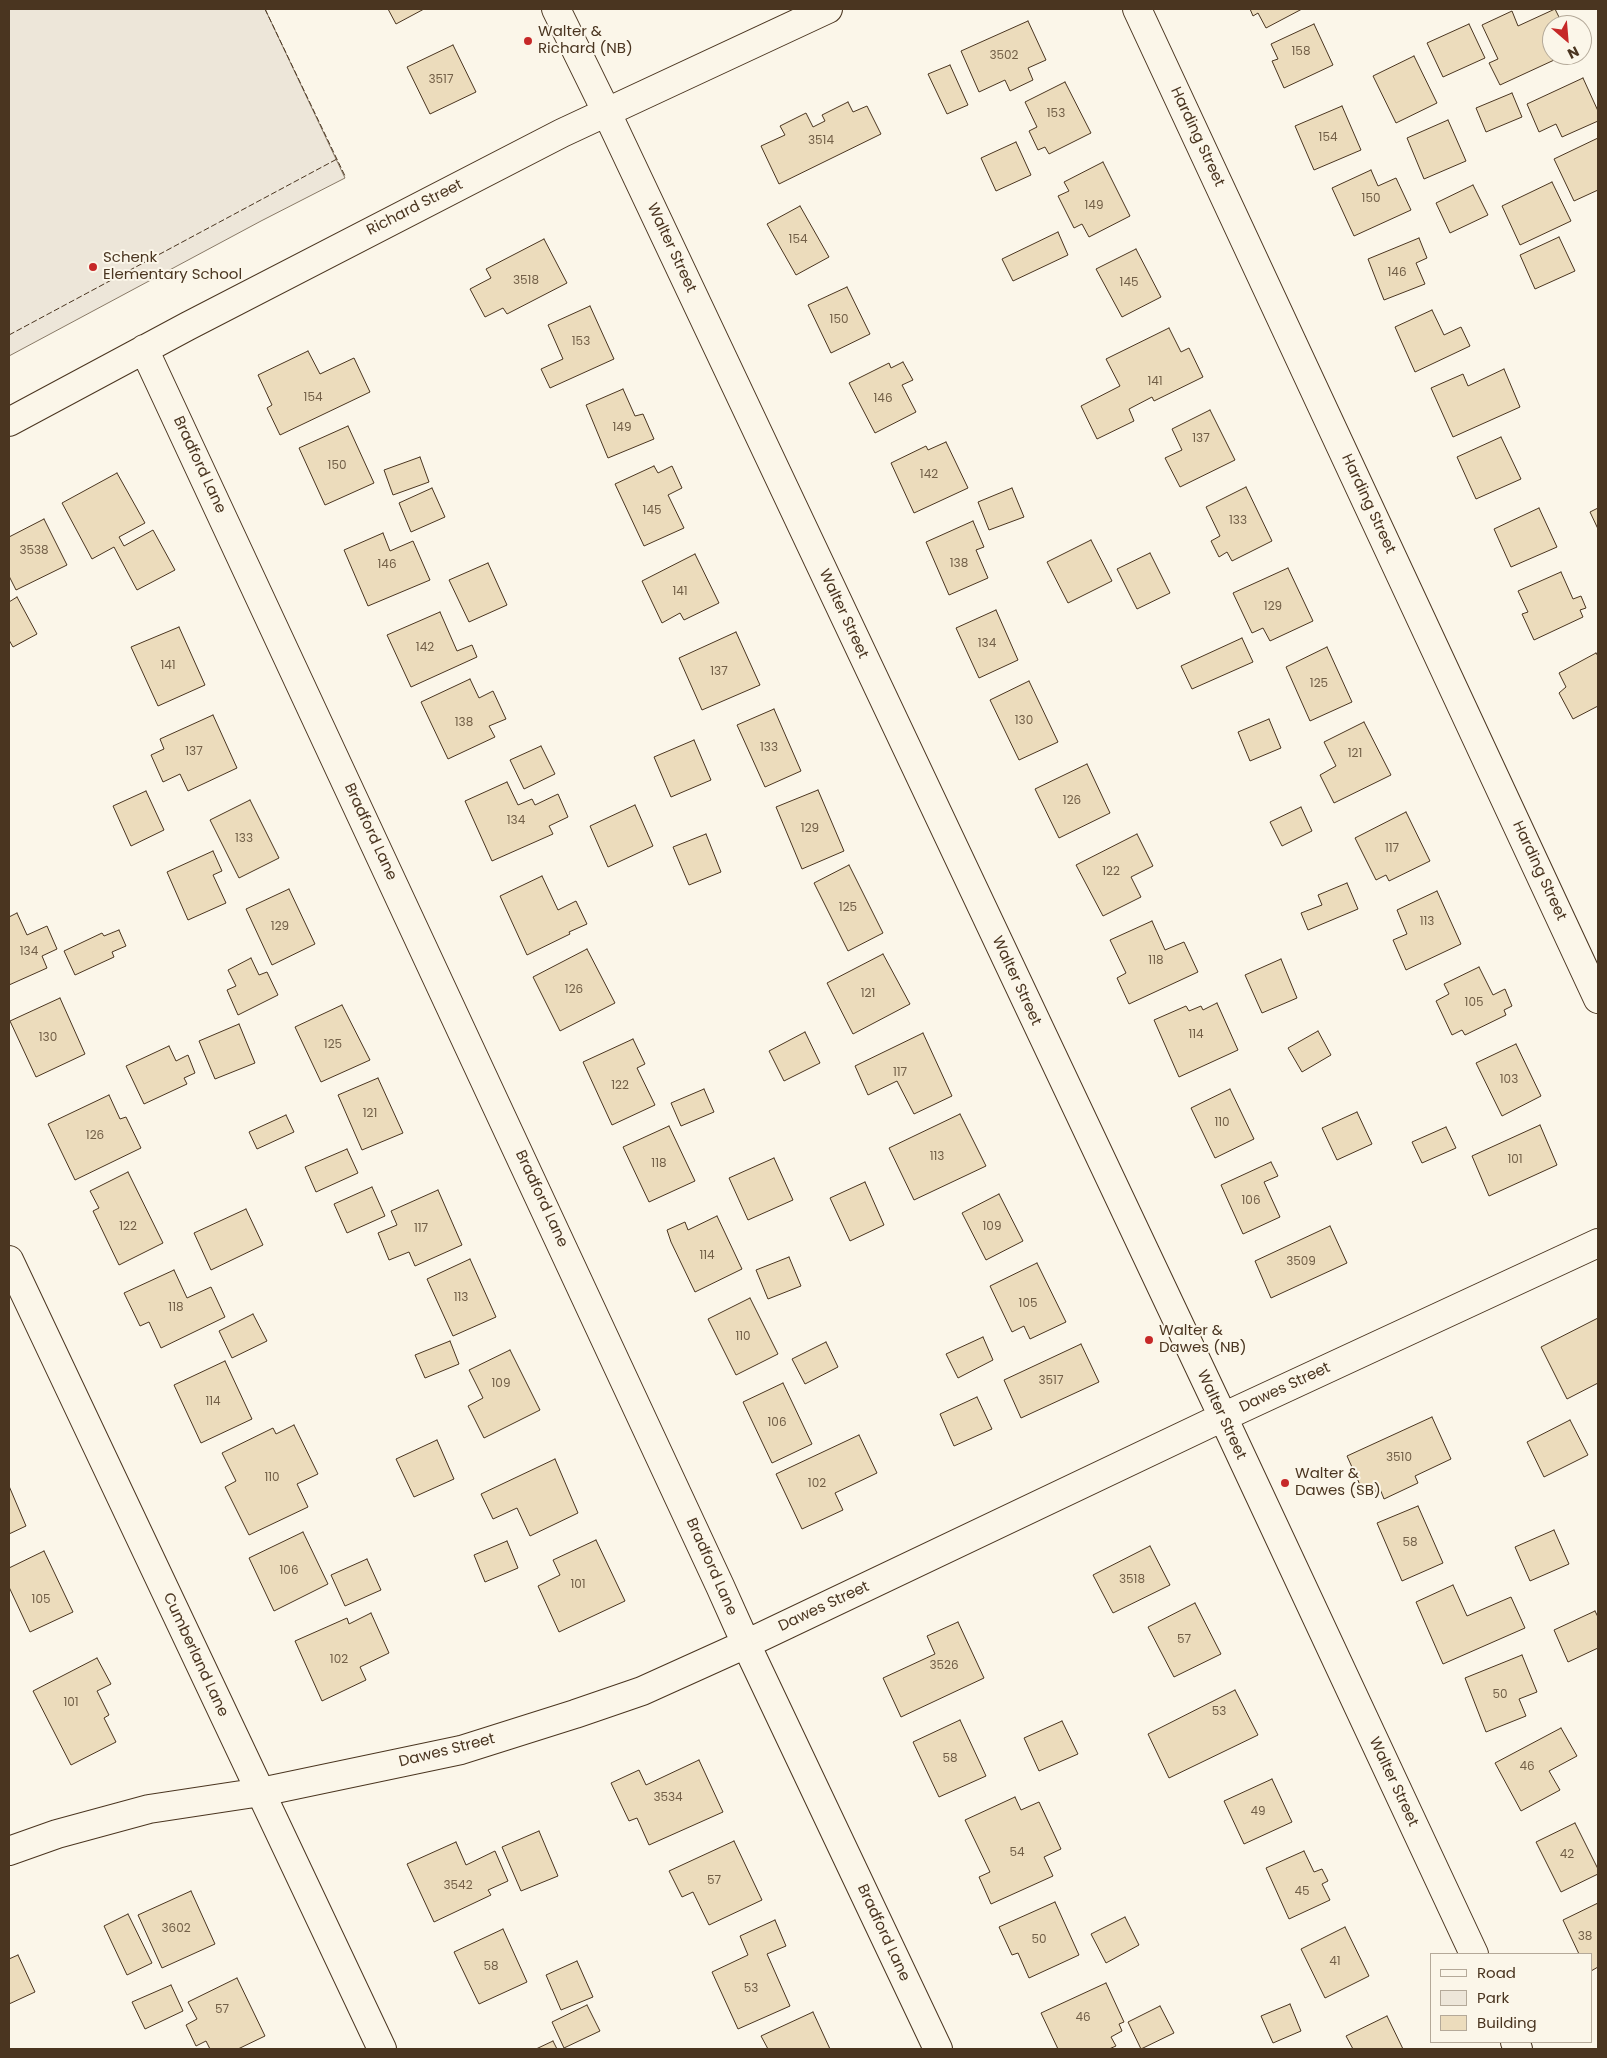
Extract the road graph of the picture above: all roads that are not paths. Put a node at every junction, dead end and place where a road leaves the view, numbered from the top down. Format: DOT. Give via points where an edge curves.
graph roads {
  1 [pos="556,9"];
  2 [pos="828,9"];
  3 [pos="1137,9"];
  4 [pos="606,112"];
  5 [pos="144,349"];
  6 [pos="9,422"];
  7 [pos="1598,999"];
  8 [pos="1598,1243"];
  9 [pos="9,1260"];
  10 [pos="1223,1417"];
  11 [pos="746,1644"];
  12 [pos="261,1792"];
  13 [pos="9,1851"];
  14 [pos="1474,1953"];
  15 [pos="382,2049"];
  16 [pos="938,2049"];
  1 -- 4 [label="street, Walter Street"];
  2 -- 4 [label="street, Richard Street"];
  3 -- 7 [label="street, Harding Street"];
  4 -- 5 [label="street, Richard Street"];
  4 -- 10 [label="street, Walter Street"];
  5 -- 6 [label="street, Richard Street"];
  5 -- 11 [label="street, Bradford Lane"];
  8 -- 10 [label="street, Dawes Street"];
  9 -- 12 [label="street, Cumberland Lane"];
  10 -- 11 [label="street, Dawes Street"];
  10 -- 14 [label="street, Walter Street"];
  11 -- 12 [label="street, Dawes Street" via="642,1691 471,1747"];
  11 -- 16 [label="street, Bradford Lane"];
  12 -- 13 [label="street, Dawes Street" via="149,1809"];
  12 -- 15 [label="street, Cumberland Lane"];
}
